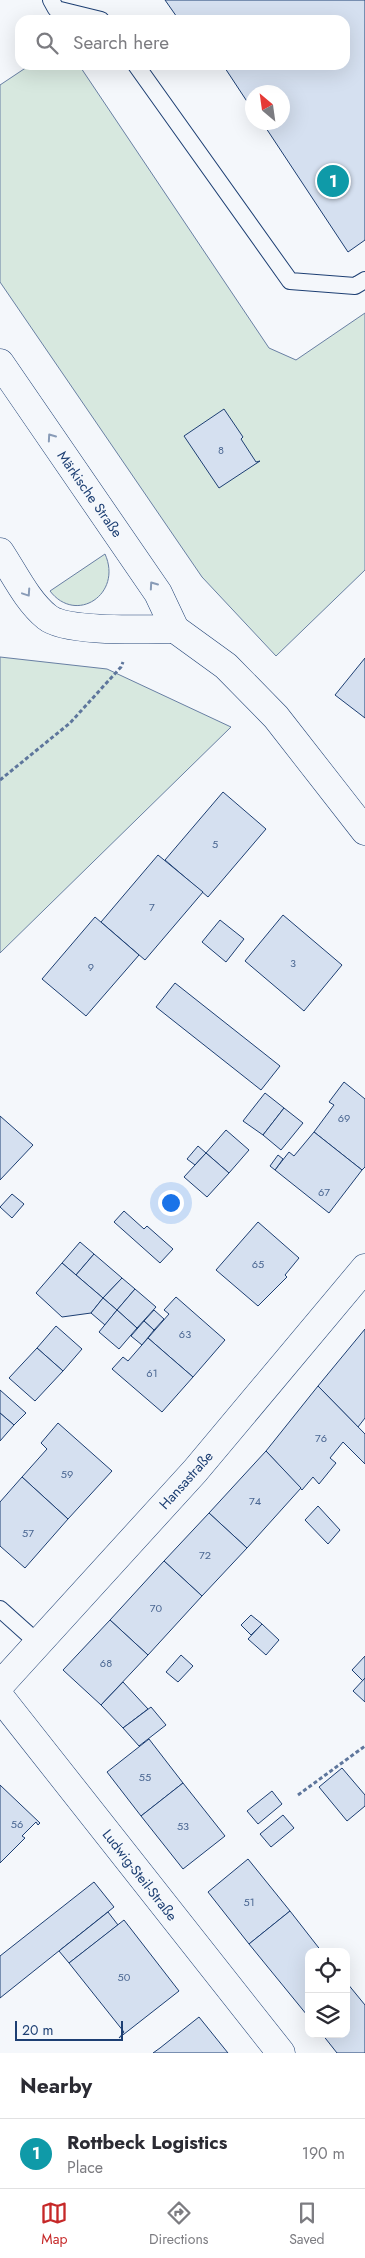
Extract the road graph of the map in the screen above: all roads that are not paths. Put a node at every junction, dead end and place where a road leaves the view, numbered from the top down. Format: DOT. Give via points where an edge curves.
graph roads {
  1 [pos="51,0"];
  2 [pos="82,15"];
  3 [pos="140,70"];
  4 [pos="365,280"];
  5 [pos="0,363"];
  6 [pos="0,552"];
  7 [pos="175,629"];
  8 [pos="365,832"];
  9 [pos="365,1268"];
  10 [pos="0,1609"];
  11 [pos="38,1643"];
  12 [pos="0,1685"];
  13 [pos="0,1697"];
  14 [pos="280,2053"];
  1 -- 2 [label="lane" via="56,8"];
  3 -- 4 [label="lane" via="290,281 355,286"];
  7 -- 5 [label="street, Märkische Straße, one-way" via="158,593"];
  6 -- 7 [label="street, one-way" via="48,619 64,625"];
  7 -- 8 [label="street, Märkische Straße" via="226,666 276,717"];
  9 -- 11 [label="street, Hansastraße" via="195,1471"];
  10 -- 11 [label="lane"];
  11 -- 12 [label="street, Hansastraße"];
  13 -- 14 [label="street, Ludwig-Steil-Straße"];
}
